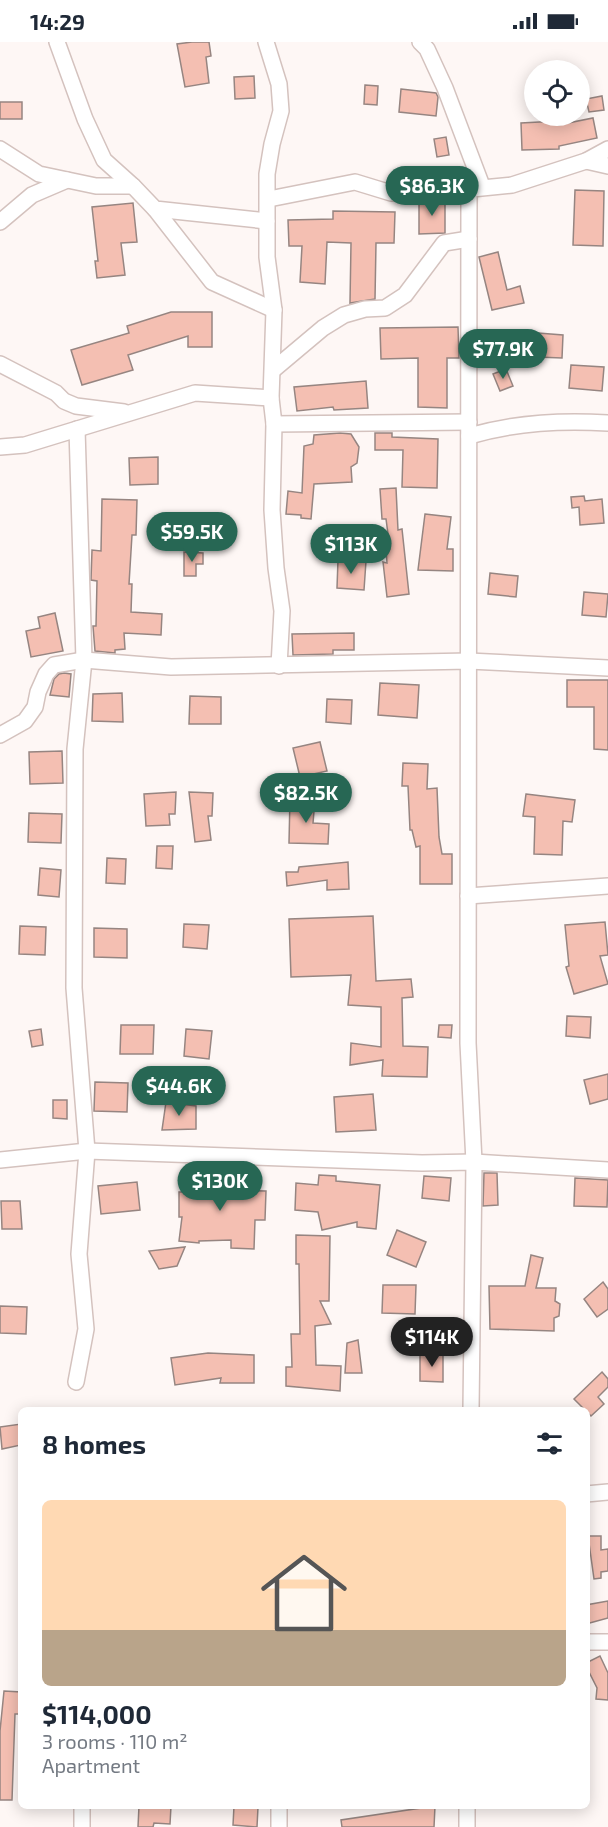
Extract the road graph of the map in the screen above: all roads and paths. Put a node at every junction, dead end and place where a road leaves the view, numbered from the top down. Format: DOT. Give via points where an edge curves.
graph roads {
  1 [pos="57,42"];
  2 [pos="266,42"];
  3 [pos="420,42"];
  4 [pos="608,148"];
  5 [pos="0,149"];
  6 [pos="586,161"];
  7 [pos="608,165"];
  8 [pos="67,180"];
  9 [pos="133,186"];
  10 [pos="477,188"];
  11 [pos="268,199"];
  12 [pos="155,209"];
  13 [pos="267,221"];
  14 [pos="0,222"];
  15 [pos="469,239"];
  16 [pos="274,310"];
  17 [pos="0,364"];
  18 [pos="273,370"];
  19 [pos="271,398"];
  20 [pos="133,413"];
  21 [pos="608,423"];
  22 [pos="274,424"];
  23 [pos="77,429"];
  24 [pos="469,429"];
  25 [pos="0,447"];
  26 [pos="84,660"];
  27 [pos="469,661"];
  28 [pos="279,666"];
  29 [pos="608,668"];
  30 [pos="0,735"];
  31 [pos="608,886"];
  32 [pos="468,896"];
  33 [pos="87,1151"];
  34 [pos="0,1160"];
  35 [pos="474,1162"];
  36 [pos="608,1170"];
  37 [pos="76,1382"];
  38 [pos="471,1407"];
  39 [pos="608,1492"];
  40 [pos="590,1494"];
  41 [pos="590,1642"];
  42 [pos="608,1642"];
  43 [pos="82,1809"];
  44 [pos="279,1809"];
  45 [pos="467,1809"];
  46 [pos="82,1827"];
  47 [pos="279,1827"];
  48 [pos="467,1827"];
  1 -- 9 [label="street" via="104,160"];
  2 -- 11 [label="street" via="279,84 281,111 267,174"];
  3 -- 10 [label="street" via="445,88"];
  4 -- 6 [label="street"];
  5 -- 8 [label="street" via="39,174"];
  6 -- 7 [label="street"];
  6 -- 10 [label="street" via="512,185"];
  8 -- 9 [label="street" via="96,186"];
  8 -- 14 [label="street" via="32,195"];
  9 -- 12 [label="street"];
  10 -- 11 [label="street" via="391,194 356,182"];
  10 -- 15 [label="street" via="469,194"];
  11 -- 13 [label="street"];
  12 -- 13 [label="street"];
  12 -- 16 [label="street" via="212,282"];
  13 -- 16 [label="street"];
  15 -- 18 [label="street" via="444,243 405,295 385,308 344,315"];
  15 -- 24 [label="street"];
  16 -- 18 [label="street"];
  17 -- 20 [label="street" via="76,406"];
  18 -- 19 [label="street"];
  19 -- 20 [label="street" via="195,393"];
  19 -- 22 [label="street"];
  20 -- 23 [label="street"];
  21 -- 24 [label="street"];
  22 -- 24 [label="street"];
  22 -- 28 [label="street" via="272,510 282,611"];
  23 -- 25 [label="street" via="25,445"];
  23 -- 26 [label="street"];
  24 -- 27 [label="street"];
  26 -- 28 [label="street" via="171,667"];
  26 -- 30 [label="street" via="54,664 25,721"];
  26 -- 33 [label="street" via="75,749 74,988"];
  27 -- 28 [label="street"];
  27 -- 29 [label="street"];
  27 -- 32 [label="street"];
  31 -- 32 [label="street"];
  32 -- 35 [label="street" via="468,1044"];
  33 -- 34 [label="street"];
  33 -- 35 [label="street"];
  33 -- 37 [label="street" via="79,1254 86,1329"];
  35 -- 36 [label="street"];
  35 -- 38 [label="street"];
  39 -- 40 [label="street"];
  41 -- 42 [label="street"];
  43 -- 46 [label="street"];
  44 -- 47 [label="street"];
  45 -- 48 [label="street"];
}
